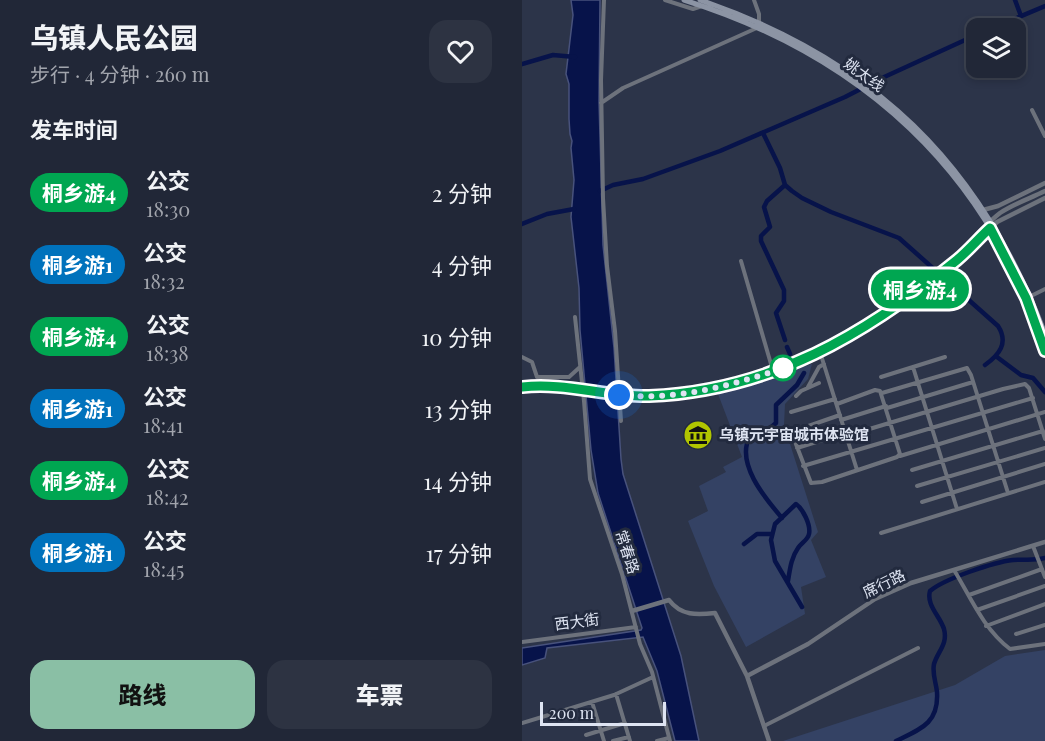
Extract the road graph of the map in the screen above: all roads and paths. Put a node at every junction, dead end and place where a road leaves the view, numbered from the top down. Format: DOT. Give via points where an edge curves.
graph roads {
  1 [pos="604,0"];
  2 [pos="666,0"];
  3 [pos="684,0"];
  4 [pos="754,0"];
  5 [pos="701,3"];
  6 [pos="759,25"];
  7 [pos="876,95"];
  8 [pos="601,103"];
  9 [pos="1032,110"];
  10 [pos="1045,136"];
  11 [pos="1045,183"];
  12 [pos="1045,191"];
  13 [pos="1045,198"];
  14 [pos="983,210"];
  15 [pos="991,225"];
  16 [pos="741,261"];
  17 [pos="1045,290"];
  18 [pos="1028,297"];
  19 [pos="574,317"];
  20 [pos="1045,334"];
  21 [pos="1045,351"];
  22 [pos="820,352"];
  23 [pos="522,357"];
  24 [pos="945,357"];
  25 [pos="824,364"];
  26 [pos="581,367"];
  27 [pos="913,367"];
  28 [pos="773,371"];
  29 [pos="881,377"];
  30 [pos="918,382"];
  31 [pos="973,382"];
  32 [pos="819,383"];
  33 [pos="522,387"];
  34 [pos="808,387"];
  35 [pos="882,393"];
  36 [pos="796,396"];
  37 [pos="978,396"];
  38 [pos="923,398"];
  39 [pos="1033,398"];
  40 [pos="836,401"];
  41 [pos="886,407"];
  42 [pos="791,412"];
  43 [pos="927,412"];
  44 [pos="1045,412"];
  45 [pos="983,413"];
  46 [pos="1038,415"];
  47 [pos="841,417"];
  48 [pos="621,421"];
  49 [pos="891,422"];
  50 [pos="932,428"];
  51 [pos="988,429"];
  52 [pos="1042,431"];
  53 [pos="846,435"];
  54 [pos="896,438"];
  55 [pos="1045,439"];
  56 [pos="937,445"];
  57 [pos="993,446"];
  58 [pos="797,448"];
  59 [pos="1045,448"];
  60 [pos="851,452"];
  61 [pos="899,456"];
  62 [pos="942,461"];
  63 [pos="998,462"];
  64 [pos="1045,464"];
  65 [pos="803,466"];
  66 [pos="857,470"];
  67 [pos="912,470"];
  68 [pos="947,477"];
  69 [pos="1003,477"];
  70 [pos="1045,482"];
  71 [pos="917,486"];
  72 [pos="952,493"];
  73 [pos="1008,493"];
  74 [pos="922,502"];
  75 [pos="957,508"];
  76 [pos="881,533"];
  77 [pos="1045,542"];
  78 [pos="1033,546"];
  79 [pos="1041,567"];
  80 [pos="955,572"];
  81 [pos="1045,577"];
  82 [pos="1045,586"];
  83 [pos="969,595"];
  84 [pos="1045,604"];
  85 [pos="977,610"];
  86 [pos="632,611"];
  87 [pos="1045,625"];
  88 [pos="986,626"];
  89 [pos="636,628"];
  90 [pos="1016,634"];
  91 [pos="522,642"];
  92 [pos="1045,645"];
  93 [pos="918,648"];
  94 [pos="653,676"];
  95 [pos="747,676"];
  96 [pos="616,694"];
  97 [pos="592,702"];
  98 [pos="522,723"];
  99 [pos="625,723"];
  100 [pos="764,726"];
  101 [pos="600,730"];
  102 [pos="586,735"];
  103 [pos="629,739"];
  104 [pos="669,740"];
  105 [pos="604,741"];
  106 [pos="613,741"];
  107 [pos="657,741"];
  108 [pos="769,741"];
  1 -- 8 [label="street"];
  2 -- 5 [label="street" via="693,9"];
  3 -- 5 [label="main road, 姚太线"];
  4 -- 6 [label="street"];
  5 -- 6 [label="main road, 姚太线"];
  6 -- 7 [label="main road, 姚太线" via="857,80"];
  6 -- 8 [label="street" via="623,88"];
  7 -- 14 [label="main road, 姚太线" via="932,144"];
  7 -- 15 [label="main road, 姚太线" via="936,155"];
  8 -- 48 [label="street" via="607,266"];
  9 -- 10 [label="street"];
  11 -- 14 [label="street"];
  12 -- 15 [label="street" via="1002,212"];
  13 -- 15 [label="street"];
  14 -- 15 [label="main road, 姚太线"];
  15 -- 18 [label="main road"];
  15 -- 22 [label="street" via="935,277 872,323"];
  16 -- 28 [label="street"];
  17 -- 18 [label="street"];
  18 -- 20 [label="main road"];
  18 -- 21 [label="main road"];
  19 -- 26 [label="street, 常春路"];
  22 -- 25 [label="street"];
  22 -- 28 [label="street"];
  23 -- 26 [label="street" via="531,362 537,376 569,377"];
  24 -- 27 [label="street"];
  25 -- 34 [label="street"];
  25 -- 40 [label="street"];
  26 -- 86 [label="street, 常春路" via="590,479"];
  27 -- 29 [label="street"];
  27 -- 30 [label="street"];
  28 -- 33 [label="street, bridge" via="689,392 652,396 580,388"];
  30 -- 31 [label="street" via="964,368 969,370"];
  30 -- 35 [label="street"];
  30 -- 38 [label="street"];
  31 -- 37 [label="street"];
  31 -- 38 [label="street"];
  32 -- 34 [label="street"];
  34 -- 36 [label="street"];
  35 -- 40 [label="street" via="875,390"];
  35 -- 41 [label="street"];
  37 -- 39 [label="street" via="1025,384"];
  37 -- 43 [label="street"];
  37 -- 45 [label="street"];
  38 -- 41 [label="street"];
  38 -- 43 [label="street"];
  39 -- 45 [label="street"];
  39 -- 46 [label="street"];
  40 -- 42 [label="street"];
  40 -- 47 [label="street"];
  41 -- 47 [label="street"];
  41 -- 49 [label="street"];
  43 -- 49 [label="street"];
  43 -- 50 [label="street"];
  44 -- 46 [label="street"];
  45 -- 50 [label="street"];
  45 -- 51 [label="street"];
  46 -- 51 [label="street"];
  46 -- 52 [label="street"];
  47 -- 53 [label="street"];
  47 -- 58 [label="street" via="796,429 793,434"];
  49 -- 53 [label="street"];
  49 -- 54 [label="street"];
  50 -- 54 [label="street"];
  50 -- 56 [label="street"];
  51 -- 56 [label="street"];
  51 -- 57 [label="street"];
  52 -- 55 [label="street"];
  52 -- 57 [label="street"];
  53 -- 58 [label="street"];
  53 -- 60 [label="street"];
  54 -- 60 [label="street"];
  54 -- 61 [label="street"];
  56 -- 61 [label="street"];
  56 -- 62 [label="street"];
  57 -- 62 [label="street"];
  57 -- 63 [label="street"];
  58 -- 65 [label="street"];
  59 -- 63 [label="street"];
  60 -- 65 [label="street"];
  60 -- 66 [label="street"];
  61 -- 66 [label="street"];
  62 -- 67 [label="street"];
  62 -- 68 [label="street"];
  63 -- 68 [label="street"];
  63 -- 69 [label="street"];
  64 -- 69 [label="street"];
  65 -- 66 [label="street" via="814,484"];
  68 -- 71 [label="street"];
  68 -- 72 [label="street"];
  69 -- 72 [label="street"];
  69 -- 73 [label="street"];
  70 -- 73 [label="street"];
  72 -- 74 [label="street"];
  72 -- 75 [label="street"];
  73 -- 75 [label="street"];
  75 -- 76 [label="street"];
  77 -- 78 [label="street, 席行路"];
  78 -- 79 [label="street"];
  78 -- 80 [label="street, 席行路"];
  79 -- 81 [label="street"];
  79 -- 83 [label="street"];
  80 -- 83 [label="street"];
  80 -- 95 [label="street, 席行路" via="911,583 875,599 808,644"];
  82 -- 85 [label="street"];
  83 -- 85 [label="street"];
  84 -- 88 [label="street"];
  85 -- 88 [label="street"];
  86 -- 89 [label="street, 常春路"];
  86 -- 95 [label="street" via="669,600 674,607 695,616 715,613"];
  87 -- 90 [label="street"];
  88 -- 92 [label="street" via="1010,649"];
  89 -- 91 [label="street, 西大街"];
  89 -- 94 [label="street, 常春路"];
  93 -- 100 [label="street"];
  94 -- 96 [label="street"];
  94 -- 104 [label="street, 常春路"];
  95 -- 100 [label="street"];
  96 -- 97 [label="street"];
  96 -- 99 [label="street"];
  97 -- 98 [label="street"];
  97 -- 101 [label="street"];
  99 -- 101 [label="street"];
  99 -- 103 [label="street"];
  100 -- 108 [label="street"];
  101 -- 102 [label="street"];
  101 -- 105 [label="street"];
  103 -- 106 [label="street"];
  104 -- 107 [label="street"];
}
